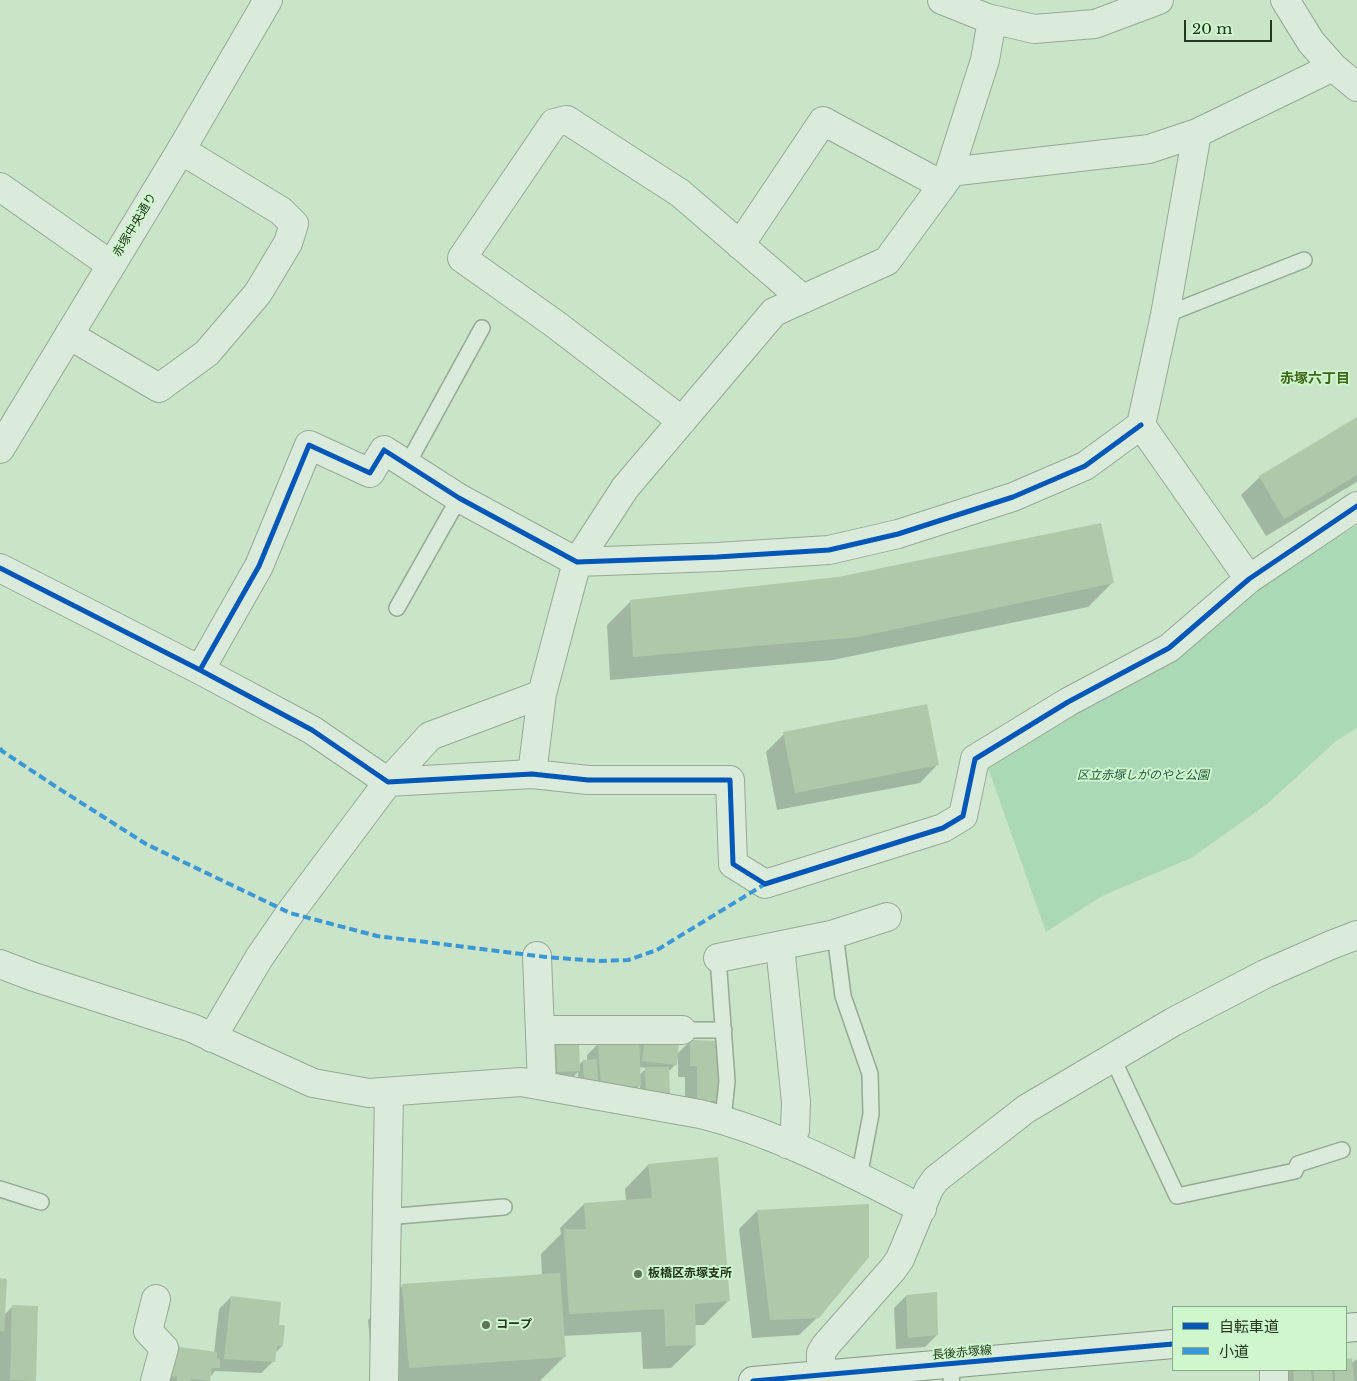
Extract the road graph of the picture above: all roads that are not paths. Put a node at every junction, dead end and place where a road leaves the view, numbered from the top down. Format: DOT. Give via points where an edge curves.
graph roads {
  1 [pos="268,0"];
  2 [pos="942,0"];
  3 [pos="1158,0"];
  4 [pos="1285,0"];
  5 [pos="991,13"];
  6 [pos="1333,67"];
  7 [pos="1357,87"];
  8 [pos="1197,133"];
  9 [pos="181,150"];
  10 [pos="946,178"];
  11 [pos="0,187"];
  12 [pos="740,245"];
  13 [pos="1304,260"];
  14 [pos="111,265"];
  15 [pos="803,299"];
  16 [pos="1165,315"];
  17 [pos="482,328"];
  18 [pos="69,335"];
  19 [pos="682,421"];
  20 [pos="1142,425"];
  21 [pos="0,449"];
  22 [pos="407,465"];
  23 [pos="459,498"];
  24 [pos="1357,506"];
  25 [pos="577,562"];
  26 [pos="0,568"];
  27 [pos="1249,579"];
  28 [pos="396,608"];
  29 [pos="200,670"];
  30 [pos="542,694"];
  31 [pos="532,774"];
  32 [pos="388,782"];
  33 [pos="887,917"];
  34 [pos="835,934"];
  35 [pos="1357,935"];
  36 [pos="780,946"];
  37 [pos="537,956"];
  38 [pos="718,958"];
  39 [pos="0,964"];
  40 [pos="540,1030"];
  41 [pos="682,1030"];
  42 [pos="724,1030"];
  43 [pos="212,1038"];
  44 [pos="1112,1058"];
  45 [pos="542,1085"];
  46 [pos="389,1092"];
  47 [pos="723,1120"];
  48 [pos="787,1144"];
  49 [pos="1342,1150"];
  50 [pos="859,1177"];
  51 [pos="0,1189"];
  52 [pos="41,1202"];
  53 [pos="504,1207"];
  54 [pos="922,1209"];
  55 [pos="386,1217"];
  56 [pos="156,1299"];
  57 [pos="1172,1344"];
  58 [pos="952,1372"];
  59 [pos="821,1375"];
  60 [pos="791,1379"];
  61 [pos="155,1381"];
  62 [pos="384,1381"];
  63 [pos="753,1381"];
  1 -- 9 [label="street, 赤塚中央通り"];
  2 -- 5 [label="street"];
  3 -- 5 [label="street" via="1095,24 1034,29"];
  4 -- 6 [label="street" via="1311,42"];
  5 -- 10 [label="street" via="985,60"];
  6 -- 7 [label="street"];
  6 -- 8 [label="street"];
  8 -- 10 [label="street" via="1149,149"];
  8 -- 16 [label="street"];
  9 -- 14 [label="street, 赤塚中央通り"];
  9 -- 18 [label="street" via="281,211 294,224 288,243 258,293 207,353 159,388"];
  10 -- 12 [label="street" via="823,121"];
  10 -- 15 [label="street" via="886,261"];
  11 -- 14 [label="street"];
  12 -- 15 [label="street"];
  12 -- 19 [label="street" via="680,193 567,120 554,123 462,258"];
  13 -- 16 [label="lane"];
  14 -- 18 [label="street, 赤塚中央通り"];
  15 -- 19 [label="street" via="774,312"];
  16 -- 20 [label="street"];
  17 -- 22 [label="lane"];
  18 -- 21 [label="street, 赤塚中央通り"];
  19 -- 25 [label="street" via="625,488"];
  20 -- 25 [label="street" via="1085,466 1013,498 898,534 829,550"];
  20 -- 27 [label="street"];
  22 -- 23 [label="street"];
  22 -- 29 [label="street" via="384,450 370,473 309,446 259,566"];
  23 -- 25 [label="street"];
  23 -- 28 [label="lane"];
  24 -- 27 [label="street"];
  25 -- 30 [label="street"];
  26 -- 29 [label="street"];
  27 -- 31 [label="street" via="1169,648 1068,702 975,759 963,816 943,828 766,884 734,864 730,780 588,780"];
  29 -- 32 [label="street" via="312,730"];
  30 -- 31 [label="street"];
  30 -- 32 [label="street" via="430,736"];
  31 -- 32 [label="street"];
  32 -- 43 [label="street" via="258,958"];
  33 -- 34 [label="street"];
  34 -- 36 [label="street"];
  34 -- 50 [label="lane" via="843,996 870,1074 871,1114"];
  35 -- 44 [label="street" via="1265,974"];
  36 -- 38 [label="street"];
  36 -- 48 [label="street" via="796,1102 795,1130"];
  37 -- 40 [label="street"];
  38 -- 42 [label="lane"];
  39 -- 43 [label="street" via="192,1028"];
  40 -- 41 [label="street"];
  40 -- 45 [label="street"];
  41 -- 42 [label="lane"];
  42 -- 47 [label="lane" via="727,1081"];
  43 -- 46 [label="street" via="313,1083 369,1093"];
  44 -- 49 [label="lane" via="1177,1196 1295,1171 1298,1164"];
  44 -- 54 [label="street" via="1026,1109 936,1179"];
  45 -- 46 [label="street" via="521,1082"];
  45 -- 47 [label="street"];
  46 -- 55 [label="street"];
  47 -- 48 [label="street"];
  48 -- 50 [label="street"];
  50 -- 54 [label="street"];
  51 -- 52 [label="lane"];
  53 -- 55 [label="lane"];
  54 -- 59 [label="street" via="893,1269 821,1353"];
  55 -- 62 [label="street"];
  56 -- 61 [label="street" via="148,1330 164,1348"];
  57 -- 58 [label="street, 長後赤塚線"];
  58 -- 59 [label="street, 長後赤塚線"];
  59 -- 60 [label="street, 長後赤塚線"];
  60 -- 63 [label="street, 長後赤塚線"];
}
